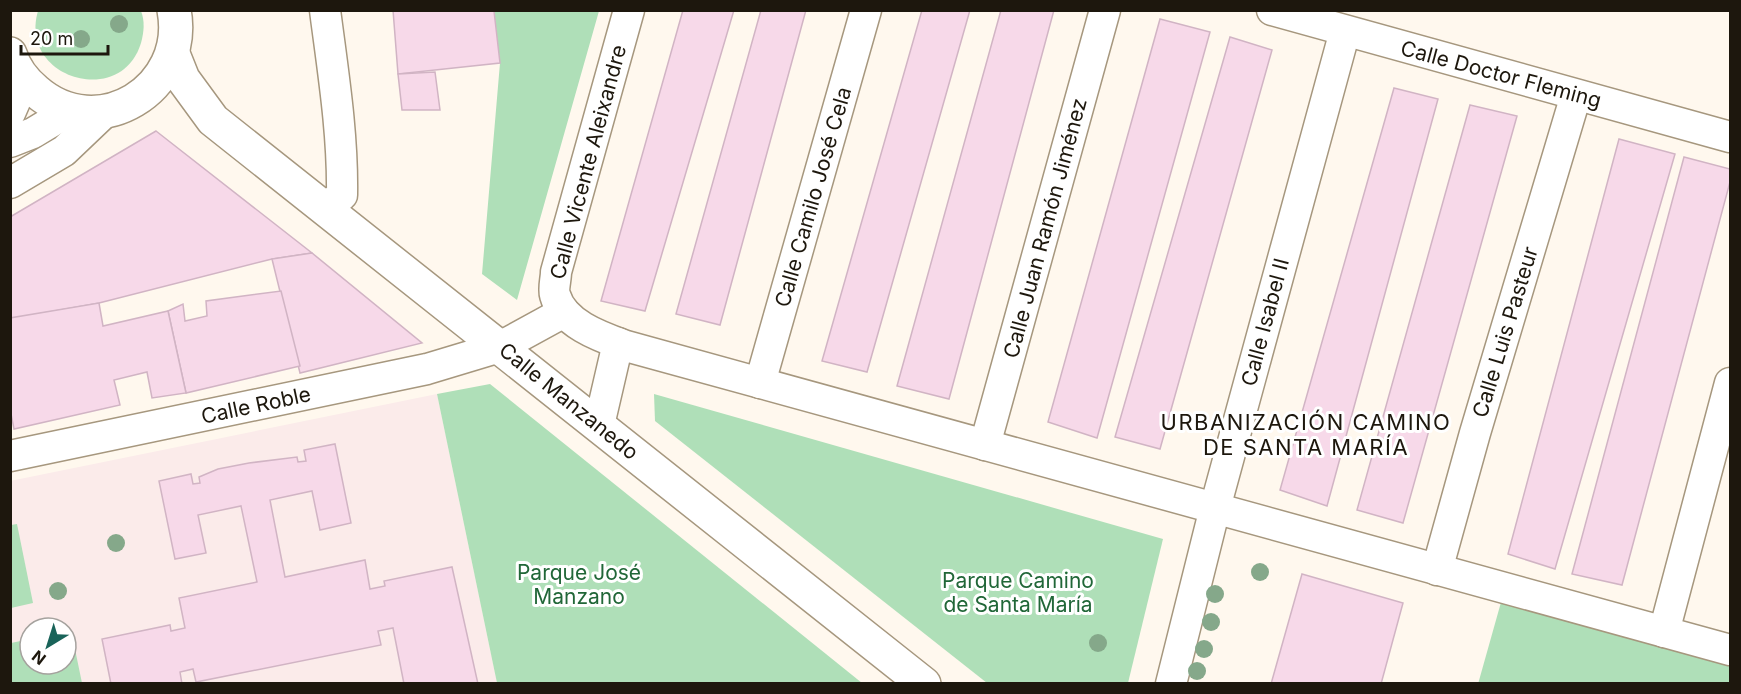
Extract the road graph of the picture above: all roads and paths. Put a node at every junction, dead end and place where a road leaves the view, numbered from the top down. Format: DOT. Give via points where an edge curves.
graph roads {
  1 [pos="174,10"];
  2 [pos="325,10"];
  3 [pos="628,10"];
  4 [pos="866,10"];
  5 [pos="1104,10"];
  6 [pos="1272,10"];
  7 [pos="1345,31"];
  8 [pos="173,54"];
  9 [pos="15,67"];
  10 [pos="1576,94"];
  11 [pos="121,106"];
  12 [pos="71,110"];
  13 [pos="10,112"];
  14 [pos="213,120"];
  15 [pos="1731,137"];
  16 [pos="10,142"];
  17 [pos="10,183"];
  18 [pos="327,208"];
  19 [pos="564,312"];
  20 [pos="618,343"];
  21 [pos="500,347"];
  22 [pos="1731,382"];
  23 [pos="760,383"];
  24 [pos="599,426"];
  25 [pos="985,445"];
  26 [pos="10,456"];
  27 [pos="1215,508"];
  28 [pos="1437,570"];
  29 [pos="1664,632"];
  30 [pos="1731,650"];
  31 [pos="924,684"];
  32 [pos="1171,684"];
  1 -- 8 [label="main road" via="177,26"];
  2 -- 18 [label="street" via="343,167 342,195"];
  3 -- 19 [label="street, Calle Vicente Aleixandre" via="556,272 554,294"];
  4 -- 23 [label="street, Calle Camilo José Cela"];
  5 -- 25 [label="street, Calle Juan Ramón Jiménez"];
  6 -- 7 [label="street, Calle Doctor Fleming"];
  7 -- 10 [label="street, Calle Doctor Fleming"];
  7 -- 27 [label="street, Calle Isabel II"];
  8 -- 11 [label="main road" via="152,88"];
  8 -- 14 [label="main road, Calle Manzanedo" via="183,79"];
  9 -- 12 [label="main road" via="45,99"];
  9 -- 13 [label="street"];
  10 -- 15 [label="street, Calle Doctor Fleming"];
  10 -- 28 [label="street, Calle Luis Pasteur"];
  11 -- 12 [label="main road, Calle Manzanedo" via="88,112"];
  11 -- 14 [label="main road, Calle Manzanedo" via="161,102"];
  11 -- 17 [label="street" via="64,151"];
  12 -- 16 [label="street"];
  14 -- 18 [label="main road, Calle Manzanedo"];
  18 -- 21 [label="main road, Calle Manzanedo"];
  19 -- 20 [label="street" via="581,326"];
  19 -- 21 [label="street, Calle Roble"];
  20 -- 23 [label="street"];
  20 -- 24 [label="street"];
  21 -- 24 [label="main road, Calle Manzanedo"];
  21 -- 26 [label="street, Calle Roble" via="427,369"];
  22 -- 29 [label="street"];
  23 -- 25 [label="street"];
  24 -- 31 [label="main road, Calle Manzanedo"];
  25 -- 27 [label="street"];
  27 -- 28 [label="street"];
  27 -- 32 [label="street, Calle Isabel II"];
  28 -- 29 [label="street"];
  29 -- 30 [label="street"];
}
